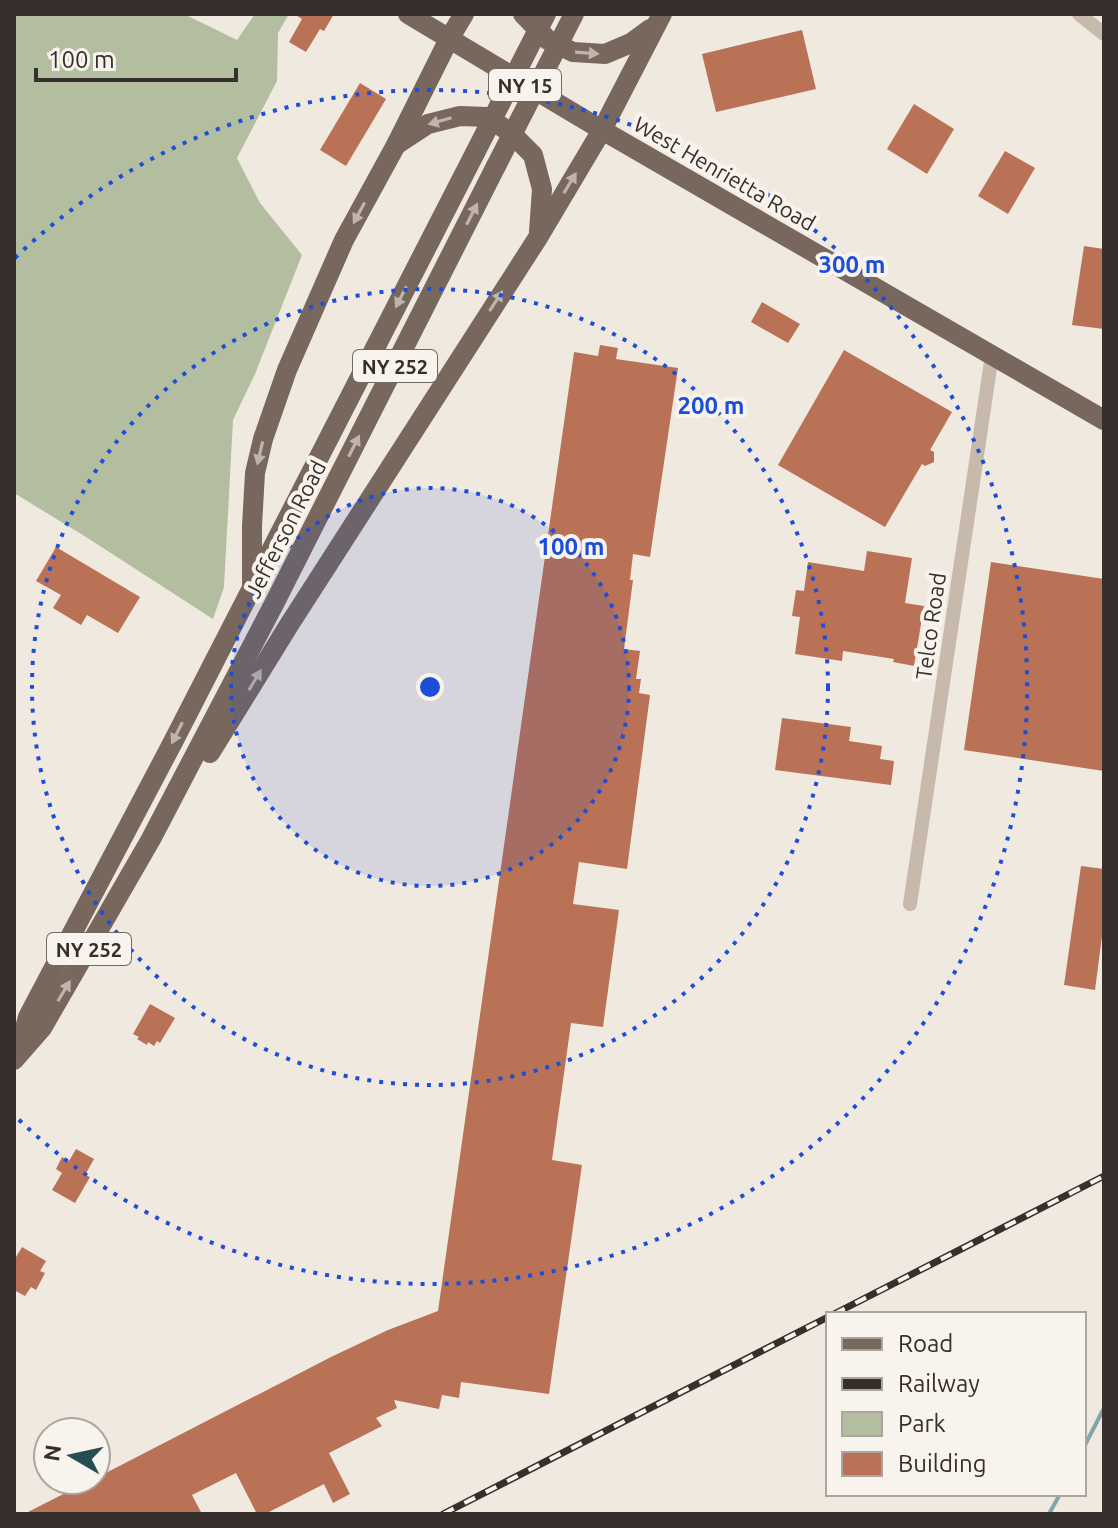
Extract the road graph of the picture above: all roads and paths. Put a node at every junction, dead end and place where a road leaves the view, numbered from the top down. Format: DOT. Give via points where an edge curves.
graph roads {
  1 [pos="408,14"];
  2 [pos="464,14"];
  3 [pos="523,14"];
  4 [pos="546,14"];
  5 [pos="574,14"];
  6 [pos="1079,14"];
  7 [pos="659,18"];
  8 [pos="1104,34"];
  9 [pos="449,39"];
  10 [pos="602,130"];
  11 [pos="396,145"];
  12 [pos="539,236"];
  13 [pos="992,355"];
  14 [pos="1104,420"];
  15 [pos="252,589"];
  16 [pos="151,839"];
  17 [pos="910,904"];
  18 [pos="16,1057"];
  1 -- 9 [label="main road, West Henrietta Road / NY 15"];
  2 -- 9 [label="main road"];
  3 -- 7 [label="main road, one-way" via="548,40 573,52 605,54 631,43"];
  4 -- 15 [label="main road, Jefferson Road / NY 252, one-way, bridge"];
  16 -- 5 [label="main road, Jefferson Road / NY 252, one-way, bridge"];
  6 -- 8 [label="street"];
  7 -- 10 [label="main road"];
  9 -- 10 [label="main road, West Henrietta Road / NY 15"];
  9 -- 11 [label="main road"];
  12 -- 10 [label="main road, one-way"];
  10 -- 13 [label="main road, West Henrietta Road / NY 15"];
  12 -- 11 [label="main road, one-way" via="542,189 533,155 487,117 460,116 428,124"];
  11 -- 15 [label="main road, one-way" via="344,240 263,439 255,473"];
  16 -- 12 [label="main road, one-way" via="179,805"];
  13 -- 14 [label="main road, West Henrietta Road / NY 15"];
  13 -- 17 [label="street, Telco Road"];
  15 -- 18 [label="main road, Jefferson Road / NY 252, one-way" via="28,1017"];
  18 -- 16 [label="main road, Jefferson Road / NY 252, one-way" via="42,1028"];
}
